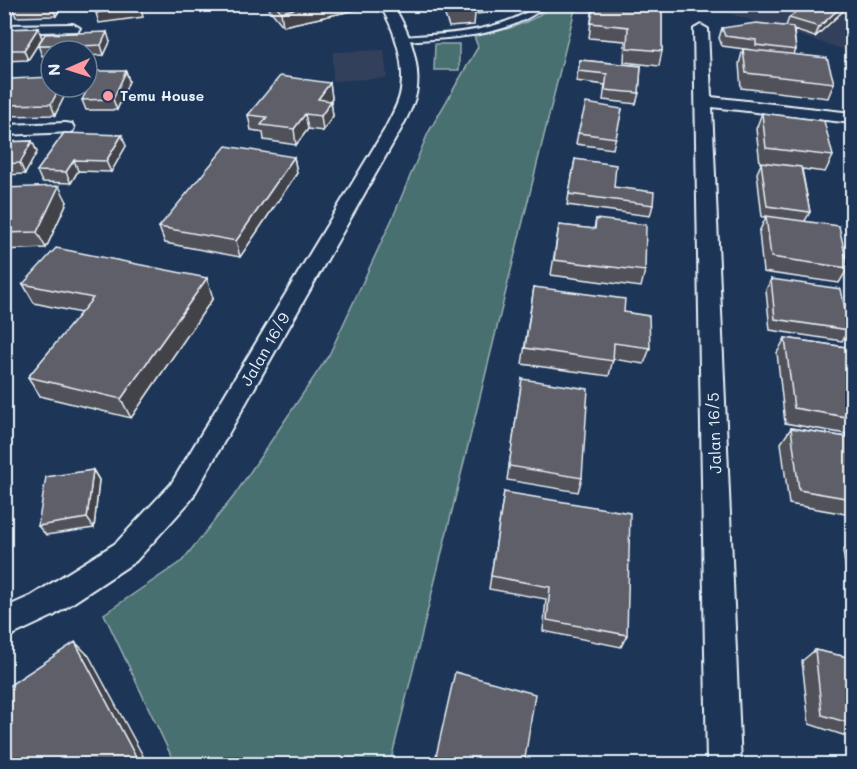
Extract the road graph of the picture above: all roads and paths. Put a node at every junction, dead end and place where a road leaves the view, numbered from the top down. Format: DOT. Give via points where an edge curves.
graph roads {
  1 [pos="385,4"];
  2 [pos="545,4"];
  3 [pos="73,28"];
  4 [pos="4,29"];
  5 [pos="701,29"];
  6 [pos="400,39"];
  7 [pos="703,101"];
  8 [pos="852,118"];
  9 [pos="66,128"];
  10 [pos="4,130"];
  11 [pos="4,624"];
  12 [pos="724,765"];
  1 -- 6 [label="street, Jalan 16/9"];
  2 -- 6 [label="lane" via="497,27"];
  3 -- 4 [label="street"];
  5 -- 7 [label="street, Jalan 16/5"];
  6 -- 11 [label="street, Jalan 16/9" via="406,55 409,93 393,129 182,492 126,552 42,606"];
  7 -- 8 [label="street"];
  7 -- 12 [label="street, Jalan 16/5"];
  9 -- 10 [label="street"];
}
